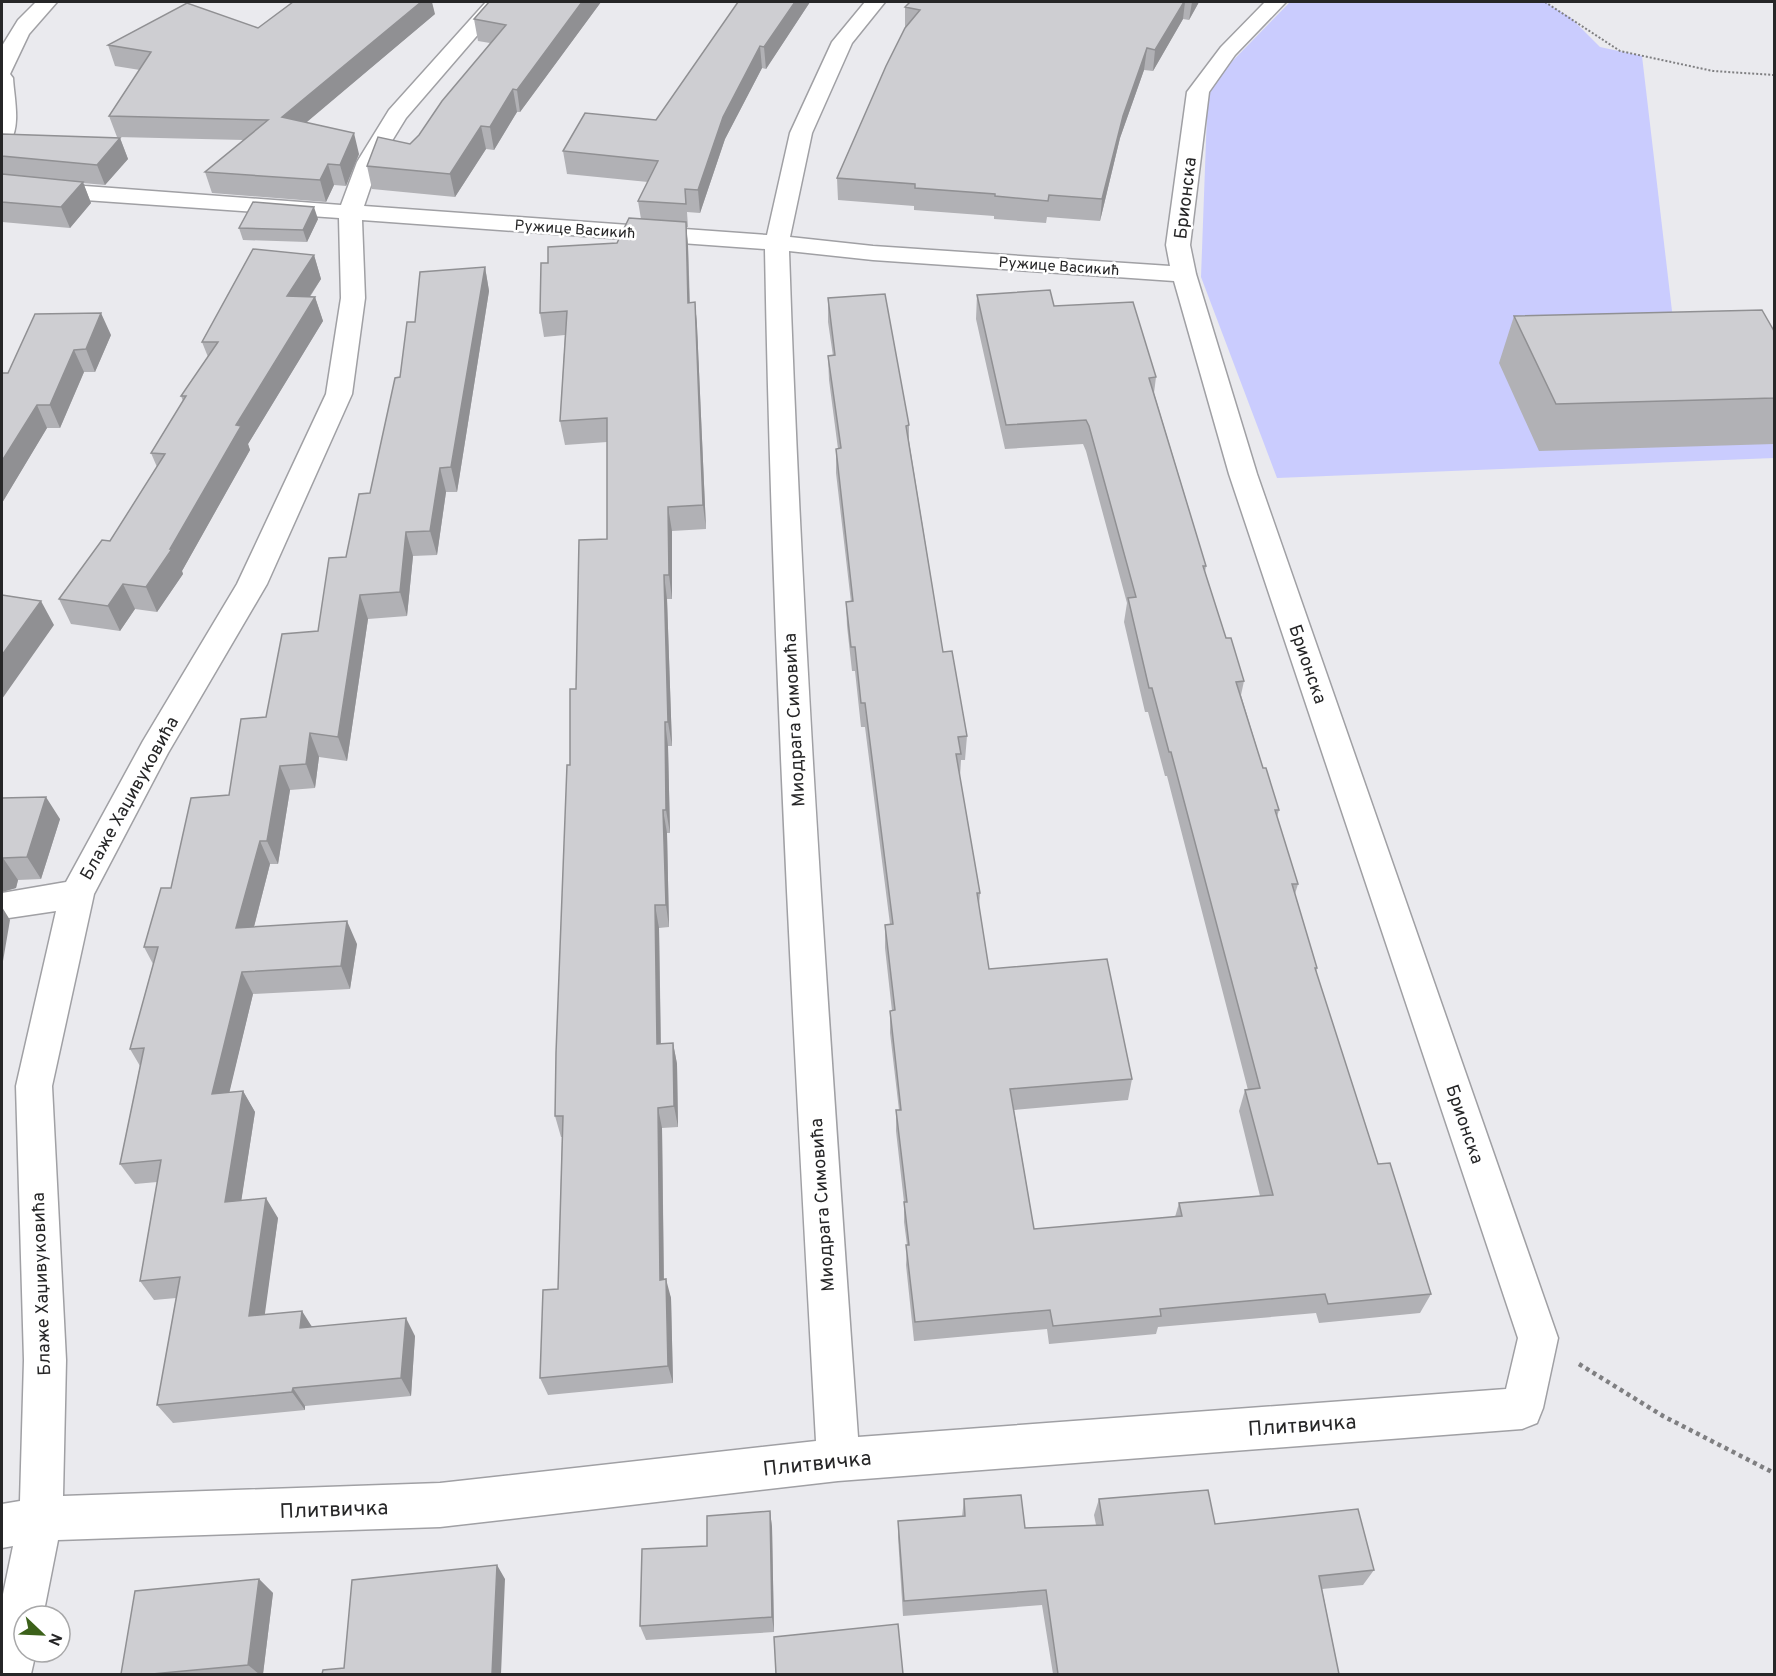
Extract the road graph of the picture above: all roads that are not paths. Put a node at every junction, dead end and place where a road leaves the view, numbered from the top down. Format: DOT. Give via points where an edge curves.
graph roads {
  1 [pos="47,2"];
  2 [pos="496,2"];
  3 [pos="875,2"];
  4 [pos="1276,2"];
  5 [pos="2,71"];
  6 [pos="2,78"];
  7 [pos="2,137"];
  8 [pos="2,184"];
  9 [pos="350,213"];
  10 [pos="777,243"];
  11 [pos="1184,274"];
  12 [pos="77,894"];
  13 [pos="2,906"];
  14 [pos="1538,1338"];
  15 [pos="838,1460"];
  16 [pos="21,1523"];
  17 [pos="8,1674"];
  1 -- 5 [label="street" via="28,20 7,53"];
  2 -- 9 [label="street, Блаже Хаџивуковића" via="397,115 368,162"];
  3 -- 10 [label="street, Миодрага Симовића" via="842,42 801,133"];
  4 -- 11 [label="street, Брионска" via="1228,51 1198,92 1178,245"];
  6 -- 7 [label="street"];
  8 -- 9 [label="street, Ружице Васикић"];
  9 -- 10 [label="street, Ружице Васикић"];
  9 -- 12 [label="street, Блаже Хаџивуковића" via="353,298 339,394 252,584 154,749"];
  10 -- 11 [label="street, Ружице Васикић"];
  10 -- 15 [label="street, Миодрага Симовића" via="783,490 801,853"];
  11 -- 14 [label="street, Брионска" via="1244,474"];
  12 -- 13 [label="street"];
  12 -- 16 [label="street, Блаже Хаџивуковића" via="34,1086 45,1360"];
  14 -- 15 [label="street, Плитвичка" via="1522,1408"];
  15 -- 16 [label="street, Плитвичка" via="440,1505"];
  16 -- 17 [label="street, Блаже Хаџивуковића"];
}
